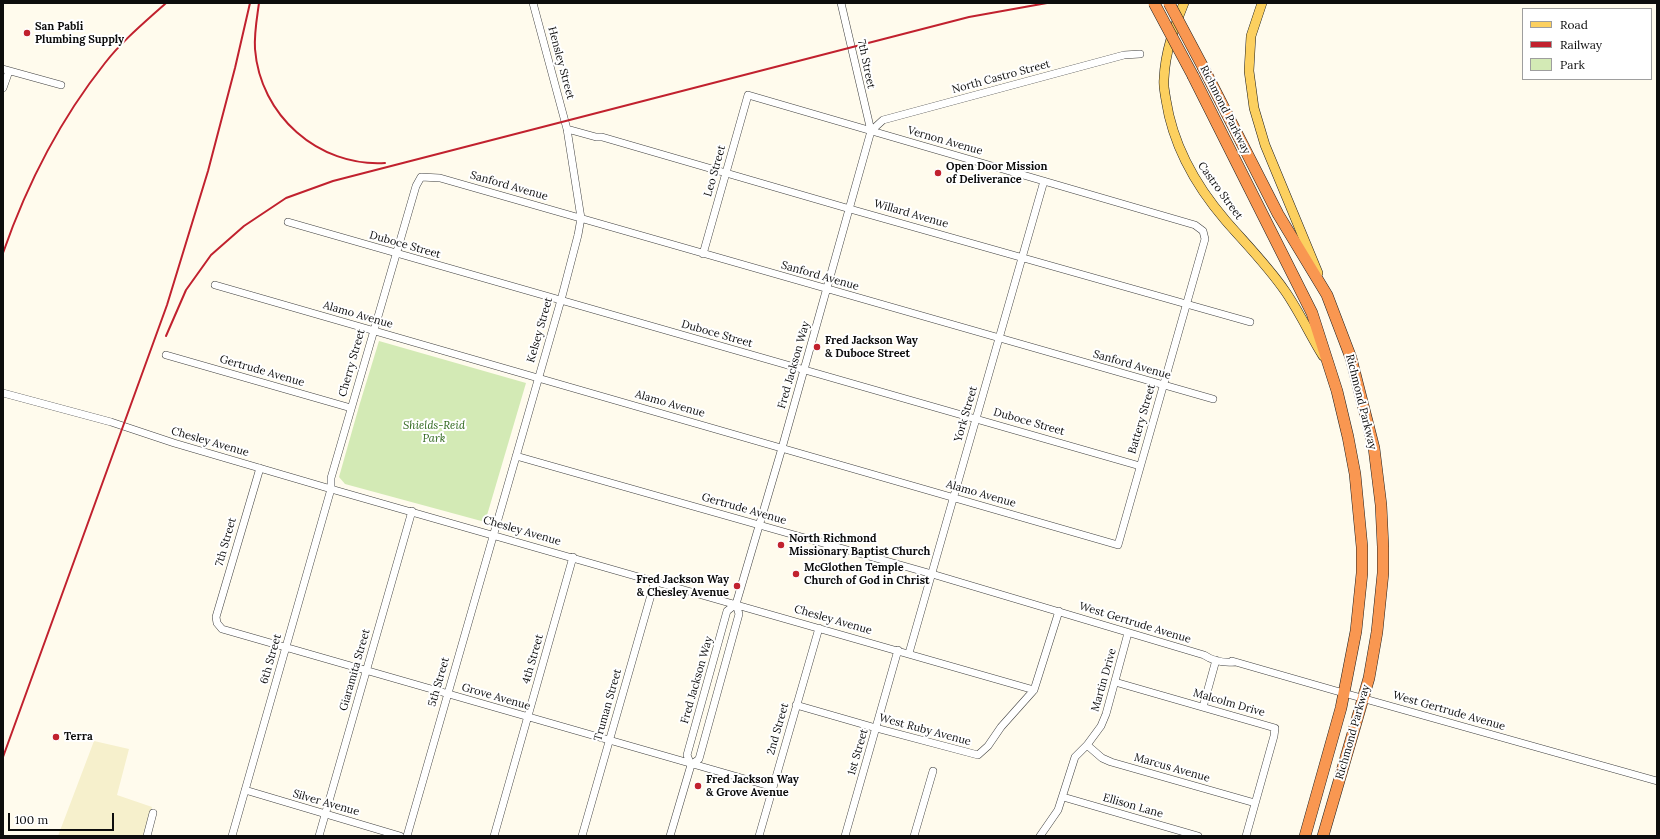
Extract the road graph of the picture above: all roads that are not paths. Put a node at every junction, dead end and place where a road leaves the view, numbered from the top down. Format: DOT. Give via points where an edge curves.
graph roads {
  1 [pos="534,3"];
  2 [pos="841,3"];
  3 [pos="1154,3"];
  4 [pos="1169,3"];
  5 [pos="1184,3"];
  6 [pos="1262,3"];
  7 [pos="1140,54"];
  8 [pos="6,70"];
  9 [pos="60,85"];
  10 [pos="3,88"];
  11 [pos="748,95"];
  12 [pos="567,129"];
  13 [pos="871,131"];
  14 [pos="726,173"];
  15 [pos="421,177"];
  16 [pos="1044,181"];
  17 [pos="850,209"];
  18 [pos="581,218"];
  19 [pos="288,222"];
  20 [pos="1203,231"];
  21 [pos="396,254"];
  22 [pos="702,254"];
  23 [pos="1022,257"];
  24 [pos="215,285"];
  25 [pos="826,289"];
  26 [pos="1327,295"];
  27 [pos="561,300"];
  28 [pos="1186,304"];
  29 [pos="1250,322"];
  30 [pos="373,330"];
  31 [pos="999,339"];
  32 [pos="166,355"];
  33 [pos="1330,369"];
  34 [pos="804,370"];
  35 [pos="538,378"];
  36 [pos="1163,385"];
  37 [pos="3,393"];
  38 [pos="1213,399"];
  39 [pos="351,408"];
  40 [pos="977,419"];
  41 [pos="782,448"];
  42 [pos="516,456"];
  43 [pos="1140,466"];
  44 [pos="260,468"];
  45 [pos="331,489"];
  46 [pos="954,497"];
  47 [pos="412,511"];
  48 [pos="760,525"];
  49 [pos="493,534"];
  50 [pos="1118,545"];
  51 [pos="573,557"];
  52 [pos="932,574"];
  53 [pos="655,581"];
  54 [pos="736,604"];
  55 [pos="1058,611"];
  56 [pos="217,623"];
  57 [pos="819,628"];
  58 [pos="1128,633"];
  59 [pos="285,648"];
  60 [pos="898,650"];
  61 [pos="909,653"];
  62 [pos="1204,655"];
  63 [pos="1216,660"];
  64 [pos="1235,662"];
  65 [pos="367,671"];
  66 [pos="1115,682"];
  67 [pos="1034,690"];
  68 [pos="447,694"];
  69 [pos="1344,694"];
  70 [pos="1362,698"];
  71 [pos="796,705"];
  72 [pos="1203,707"];
  73 [pos="528,718"];
  74 [pos="876,728"];
  75 [pos="609,741"];
  76 [pos="1087,745"];
  77 [pos="691,765"];
  78 [pos="933,771"];
  79 [pos="1657,781"];
  80 [pos="773,787"];
  81 [pos="245,790"];
  82 [pos="1063,797"];
  83 [pos="1255,803"];
  84 [pos="153,813"];
  85 [pos="326,814"];
  86 [pos="147,836"];
  87 [pos="232,836"];
  88 [pos="319,836"];
  89 [pos="400,836"];
  90 [pos="406,836"];
  91 [pos="494,836"];
  92 [pos="582,836"];
  93 [pos="670,836"];
  94 [pos="759,836"];
  95 [pos="845,836"];
  96 [pos="914,836"];
  97 [pos="1040,836"];
  98 [pos="1198,836"];
  99 [pos="1246,836"];
  100 [pos="1305,836"];
  101 [pos="1323,836"];
  1 -- 12 [label="street, Hensley Street"];
  2 -- 13 [label="street, 7th Street"];
  3 -- 33 [label="highway, Richmond Parkway, bridge" via="1312,313"];
  4 -- 26 [label="highway, Richmond Parkway, bridge" via="1278,214"];
  5 -- 33 [label="main road, Castro Street" via="1167,50 1163,80 1168,114 1178,148 1190,171 1225,220 1285,291"];
  6 -- 26 [label="main road" via="1251,36 1248,71 1254,108 1265,145"];
  7 -- 13 [label="street, North Castro Street" via="1124,54 883,120"];
  8 -- 9 [label="street"];
  8 -- 10 [label="street"];
  11 -- 13 [label="street, Vernon Avenue"];
  11 -- 14 [label="street, Leo Street"];
  12 -- 14 [label="street, Willard Avenue"];
  12 -- 18 [label="street, Kelsey Street"];
  13 -- 16 [label="street, Vernon Avenue"];
  13 -- 17 [label="street, Fred Jackson Way"];
  14 -- 17 [label="street, Willard Avenue"];
  14 -- 22 [label="street, Leo Street"];
  15 -- 18 [label="street, Sanford Avenue" via="440,178"];
  15 -- 21 [label="street, Cherry Street"];
  16 -- 20 [label="street, Vernon Avenue" via="1195,225"];
  16 -- 23 [label="street, York Street"];
  17 -- 23 [label="street, Willard Avenue"];
  17 -- 25 [label="street, Fred Jackson Way"];
  18 -- 22 [label="street, Sanford Avenue"];
  18 -- 27 [label="street, Kelsey Street"];
  19 -- 21 [label="street, Duboce Street"];
  20 -- 28 [label="street, Battery Street" via="1205,239"];
  21 -- 27 [label="street, Duboce Street"];
  21 -- 30 [label="street, Cherry Street"];
  22 -- 25 [label="street, Sanford Avenue"];
  23 -- 28 [label="street, Willard Avenue"];
  23 -- 31 [label="street, York Street"];
  24 -- 30 [label="street, Alamo Avenue"];
  25 -- 31 [label="street, Sanford Avenue"];
  25 -- 34 [label="street, Fred Jackson Way"];
  26 -- 70 [label="highway, Richmond Parkway" via="1361,391 1374,448 1381,505 1383,547 1380,605 1374,656"];
  27 -- 34 [label="street, Duboce Street"];
  27 -- 35 [label="street, Kelsey Street"];
  28 -- 29 [label="street, Willard Avenue"];
  28 -- 36 [label="street, Battery Street"];
  30 -- 35 [label="street, Alamo Avenue"];
  30 -- 39 [label="street, Cherry Street"];
  31 -- 36 [label="street, Sanford Avenue"];
  31 -- 40 [label="street, York Street"];
  32 -- 39 [label="street, Gertrude Avenue"];
  33 -- 69 [label="highway, Richmond Parkway" via="1348,437 1362,547 1356,631"];
  34 -- 40 [label="street, Duboce Street"];
  34 -- 41 [label="street, Fred Jackson Way"];
  35 -- 41 [label="street, Alamo Avenue"];
  35 -- 42 [label="street, Kelsey Street"];
  36 -- 38 [label="street, Sanford Avenue"];
  36 -- 43 [label="street, Battery Street"];
  37 -- 44 [label="street, Chesley Avenue" via="112,422"];
  39 -- 45 [label="street, Cherry Street" via="331,478"];
  40 -- 43 [label="street, Duboce Street"];
  40 -- 46 [label="street, York Street"];
  41 -- 46 [label="street, Alamo Avenue"];
  41 -- 48 [label="street, Fred Jackson Way"];
  42 -- 48 [label="street, Gertrude Avenue"];
  42 -- 49 [label="street, Kelsey Street"];
  43 -- 50 [label="street, Battery Street"];
  44 -- 45 [label="street, Chesley Avenue"];
  44 -- 56 [label="street, 7th Street" via="216,617"];
  45 -- 47 [label="street, Chesley Avenue"];
  45 -- 59 [label="street, 6th Street"];
  46 -- 50 [label="street, Alamo Avenue"];
  46 -- 52 [label="street, York Street"];
  47 -- 49 [label="street, Chesley Avenue"];
  47 -- 65 [label="street, Giaramita Street"];
  48 -- 52 [label="street, Gertrude Avenue"];
  48 -- 54 [label="street, Fred Jackson Way"];
  49 -- 51 [label="street, Chesley Avenue"];
  49 -- 68 [label="street, 5th Street"];
  51 -- 53 [label="street, Chesley Avenue"];
  51 -- 73 [label="street, 4th Street"];
  52 -- 55 [label="street, Gertrude Avenue"];
  52 -- 61 [label="street, York Street"];
  53 -- 54 [label="street, Chesley Avenue"];
  53 -- 75 [label="street, Truman Street"];
  54 -- 57 [label="street, Chesley Avenue"];
  54 -- 77 [label="street, Fred Jackson Way" via="739,614 699,759"];
  54 -- 77 [label="street, Fred Jackson Way" via="728,611 687,755"];
  55 -- 58 [label="street, West Gertrude Avenue"];
  55 -- 67 [label="street, West Ruby Avenue"];
  56 -- 59 [label="street, Grove Avenue" via="222,629"];
  57 -- 60 [label="street, Chesley Avenue"];
  57 -- 71 [label="street, 2nd Street"];
  58 -- 62 [label="street, West Gertrude Avenue"];
  58 -- 66 [label="street, Martin Drive"];
  59 -- 65 [label="street, Grove Avenue"];
  59 -- 81 [label="street, 6th Street"];
  60 -- 61 [label="street, Chesley Avenue"];
  60 -- 74 [label="street, 1st Street"];
  61 -- 67 [label="street, Chesley Avenue"];
  62 -- 63 [label="street, West Gertrude Avenue"];
  62 -- 64 [label="street, West Gertrude Avenue" via="1211,654"];
  63 -- 64 [label="street, West Gertrude Avenue"];
  63 -- 72 [label="street"];
  64 -- 69 [label="street, West Gertrude Avenue"];
  65 -- 68 [label="street, Grove Avenue"];
  65 -- 85 [label="street, Giaramita Street"];
  66 -- 72 [label="street, Malcolm Drive"];
  66 -- 76 [label="street, Martin Drive" via="1101,726"];
  67 -- 74 [label="street, West Ruby Avenue" via="978,755"];
  68 -- 73 [label="street, Grove Avenue"];
  68 -- 90 [label="street, 5th Street"];
  69 -- 70 [label="street, West Gertrude Avenue"];
  69 -- 100 [label="highway, Richmond Parkway"];
  70 -- 79 [label="street, West Gertrude Avenue"];
  70 -- 101 [label="highway, Richmond Parkway"];
  71 -- 74 [label="street, West Ruby Avenue"];
  71 -- 80 [label="street, 2nd Street"];
  72 -- 83 [label="street, Malcolm Drive" via="1275,728"];
  73 -- 75 [label="street, Grove Avenue"];
  73 -- 91 [label="street, 4th Street"];
  74 -- 95 [label="street, 1st Street"];
  75 -- 77 [label="street, Grove Avenue"];
  75 -- 92 [label="street, Truman Street"];
  76 -- 82 [label="street, Martin Drive" via="1075,758"];
  76 -- 83 [label="street, Marcus Avenue" via="1111,762"];
  77 -- 80 [label="street, Grove Avenue"];
  77 -- 93 [label="street, Fred Jackson Way"];
  78 -- 96 [label="street"];
  80 -- 94 [label="street, 2nd Street"];
  81 -- 85 [label="street, Silver Avenue"];
  81 -- 87 [label="street, 6th Street"];
  82 -- 97 [label="street, Martin Drive" via="1058,810"];
  82 -- 98 [label="street, Ellison Lane"];
  83 -- 99 [label="street, Malcolm Drive"];
  84 -- 86 [label="street"];
  85 -- 88 [label="street, Giaramita Street"];
  85 -- 89 [label="street, Silver Avenue"];
}
